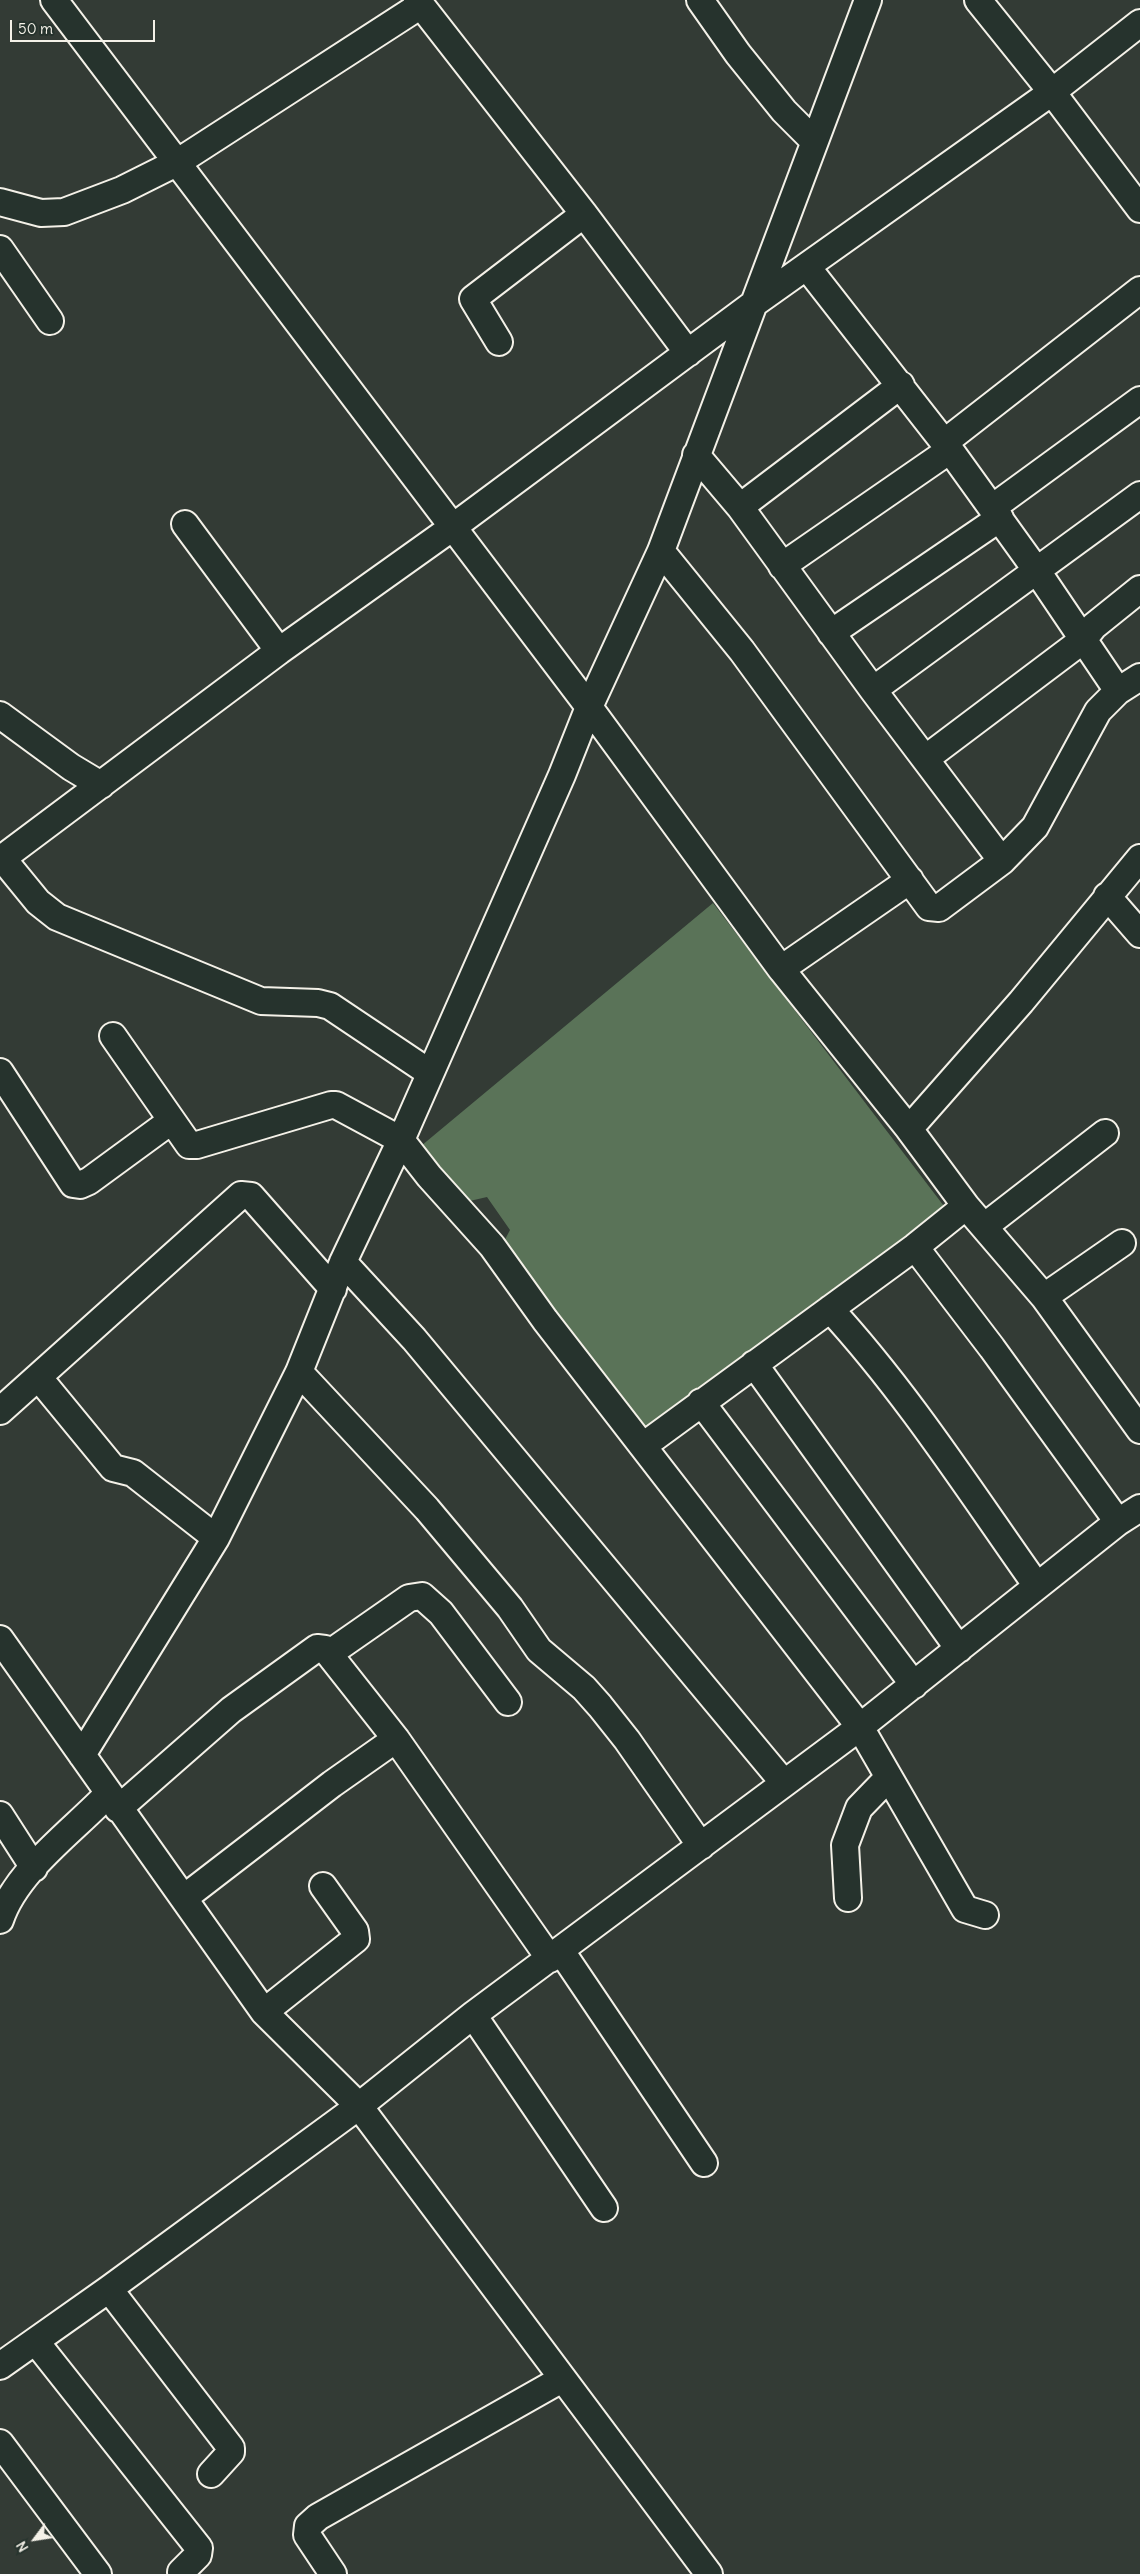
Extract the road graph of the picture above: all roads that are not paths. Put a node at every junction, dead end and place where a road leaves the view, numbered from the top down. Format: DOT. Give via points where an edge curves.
graph roads {
  1 [pos="54,0"];
  2 [pos="700,0"];
  3 [pos="868,0"];
  4 [pos="978,0"];
  5 [pos="419,2"];
  6 [pos="1140,23"];
  7 [pos="1052,92"];
  8 [pos="814,141"];
  9 [pos="178,162"];
  10 [pos="0,202"];
  11 [pos="1140,209"];
  12 [pos="584,214"];
  13 [pos="0,249"];
  14 [pos="807,267"];
  15 [pos="1140,290"];
  16 [pos="752,305"];
  17 [pos="50,322"];
  18 [pos="499,342"];
  19 [pos="688,352"];
  20 [pos="901,385"];
  21 [pos="1140,400"];
  22 [pos="947,446"];
  23 [pos="696,455"];
  24 [pos="1140,495"];
  25 [pos="740,507"];
  26 [pos="996,513"];
  27 [pos="185,524"];
  28 [pos="453,527"];
  29 [pos="661,551"];
  30 [pos="782,566"];
  31 [pos="1037,571"];
  32 [pos="1140,589"];
  33 [pos="831,633"];
  34 [pos="1083,640"];
  35 [pos="279,651"];
  36 [pos="1140,677"];
  37 [pos="873,690"];
  38 [pos="1118,691"];
  39 [pos="589,707"];
  40 [pos="0,715"];
  41 [pos="925,758"];
  42 [pos="102,785"];
  43 [pos="1140,858"];
  44 [pos="1,859"];
  45 [pos="1002,861"];
  46 [pos="910,880"];
  47 [pos="1107,896"];
  48 [pos="1140,934"];
  49 [pos="781,969"];
  50 [pos="113,1036"];
  51 [pos="0,1072"];
  52 [pos="430,1073"];
  53 [pos="171,1121"];
  54 [pos="909,1129"];
  55 [pos="1105,1133"];
  56 [pos="401,1140"];
  57 [pos="966,1206"];
  58 [pos="985,1226"];
  59 [pos="1122,1242"];
  60 [pos="915,1247"];
  61 [pos="343,1262"];
  62 [pos="333,1290"];
  63 [pos="1044,1298"];
  64 [pos="830,1309"];
  65 [pos="754,1364"];
  66 [pos="300,1372"];
  67 [pos="39,1378"];
  68 [pos="701,1402"];
  69 [pos="0,1411"];
  70 [pos="1140,1430"];
  71 [pos="644,1446"];
  72 [pos="1140,1508"];
  73 [pos="1118,1522"];
  74 [pos="216,1538"];
  75 [pos="1038,1586"];
  76 [pos="0,1639"];
  77 [pos="959,1649"];
  78 [pos="330,1653"];
  79 [pos="914,1685"];
  80 [pos="508,1702"];
  81 [pos="860,1727"];
  82 [pos="396,1739"];
  83 [pos="82,1754"];
  84 [pos="888,1778"];
  85 [pos="784,1783"];
  86 [pos="113,1802"];
  87 [pos="0,1815"];
  88 [pos="701,1846"];
  89 [pos="34,1868"];
  90 [pos="323,1886"];
  91 [pos="184,1898"];
  92 [pos="848,1898"];
  93 [pos="984,1915"];
  94 [pos="0,1920"];
  95 [pos="556,1955"];
  96 [pos="264,2012"];
  97 [pos="473,2015"];
  98 [pos="359,2106"];
  99 [pos="704,2163"];
  100 [pos="604,2208"];
  101 [pos="109,2290"];
  102 [pos="36,2342"];
  103 [pos="0,2366"];
  104 [pos="562,2378"];
  105 [pos="0,2443"];
  106 [pos="210,2474"];
  107 [pos="181,2572"];
  108 [pos="98,2574"];
  109 [pos="333,2574"];
  110 [pos="709,2574"];
  1 -- 9 [label="street"];
  2 -- 8 [label="street" via="784,111"];
  3 -- 8 [label="street"];
  4 -- 7 [label="street"];
  5 -- 9 [label="street"];
  5 -- 12 [label="street"];
  6 -- 7 [label="street"];
  7 -- 11 [label="street"];
  7 -- 14 [label="street"];
  8 -- 16 [label="street"];
  9 -- 10 [label="street" via="75,209 41,213"];
  9 -- 28 [label="street"];
  12 -- 18 [label="street" via="473,299"];
  12 -- 19 [label="street"];
  13 -- 17 [label="street"];
  14 -- 16 [label="street"];
  14 -- 20 [label="street"];
  15 -- 22 [label="street"];
  16 -- 19 [label="street"];
  16 -- 23 [label="street"];
  19 -- 28 [label="street"];
  20 -- 22 [label="street"];
  20 -- 25 [label="street"];
  21 -- 26 [label="street"];
  22 -- 26 [label="street"];
  22 -- 30 [label="street"];
  23 -- 25 [label="street"];
  23 -- 29 [label="street"];
  24 -- 31 [label="street"];
  25 -- 30 [label="street"];
  26 -- 31 [label="street"];
  26 -- 33 [label="street"];
  27 -- 35 [label="street"];
  28 -- 35 [label="street"];
  28 -- 39 [label="street"];
  29 -- 39 [label="street"];
  29 -- 46 [label="street" via="742,651"];
  30 -- 33 [label="street"];
  31 -- 34 [label="street"];
  31 -- 37 [label="street"];
  32 -- 34 [label="street" via="1094,626"];
  33 -- 37 [label="street"];
  34 -- 38 [label="street"];
  34 -- 41 [label="street"];
  35 -- 42 [label="street"];
  36 -- 38 [label="street"];
  37 -- 41 [label="street"];
  38 -- 45 [label="street" via="1090,723 1035,827"];
  39 -- 49 [label="street"];
  39 -- 52 [label="street"];
  40 -- 42 [label="street" via="71,767"];
  41 -- 45 [label="street"];
  42 -- 44 [label="street"];
  43 -- 47 [label="street"];
  44 -- 52 [label="street" via="38,902 57,917 261,1001 330,1006"];
  45 -- 46 [label="street" via="939,908 930,907"];
  46 -- 49 [label="street"];
  47 -- 48 [label="street"];
  47 -- 54 [label="street" via="1021,1002"];
  49 -- 54 [label="street"];
  50 -- 53 [label="street"];
  51 -- 53 [label="street" via="72,1184 89,1181"];
  52 -- 56 [label="street"];
  53 -- 56 [label="street" via="189,1145 197,1145 336,1105"];
  54 -- 57 [label="street"];
  55 -- 58 [label="street"];
  56 -- 61 [label="street"];
  56 -- 71 [label="street" via="492,1246 545,1320"];
  57 -- 58 [label="street"];
  57 -- 60 [label="street"];
  58 -- 63 [label="street"];
  59 -- 63 [label="street"];
  60 -- 64 [label="street"];
  60 -- 73 [label="street"];
  61 -- 62 [label="street"];
  61 -- 85 [label="street" via="414,1339"];
  62 -- 66 [label="street"];
  62 -- 67 [label="street" via="251,1196 241,1195"];
  63 -- 70 [label="street"];
  64 -- 65 [label="street"];
  64 -- 75 [label="street" via="859,1340 906,1401"];
  65 -- 68 [label="street"];
  65 -- 77 [label="street"];
  66 -- 74 [label="street"];
  66 -- 88 [label="street" via="426,1509 510,1608 539,1650 600,1706"];
  67 -- 69 [label="street"];
  67 -- 74 [label="street" via="113,1468 133,1473"];
  68 -- 71 [label="street"];
  68 -- 79 [label="street"];
  71 -- 81 [label="street"];
  72 -- 73 [label="street"];
  73 -- 75 [label="street"];
  74 -- 83 [label="street"];
  75 -- 77 [label="street"];
  76 -- 83 [label="street"];
  77 -- 79 [label="street"];
  78 -- 80 [label="street" via="409,1598 422,1596 441,1613"];
  78 -- 82 [label="street"];
  78 -- 86 [label="street" via="317,1648"];
  79 -- 81 [label="street"];
  81 -- 84 [label="street"];
  81 -- 85 [label="street"];
  82 -- 91 [label="street"];
  82 -- 95 [label="street"];
  83 -- 86 [label="street"];
  84 -- 92 [label="street" via="859,1808 845,1845"];
  84 -- 93 [label="street" via="965,1909"];
  85 -- 88 [label="street"];
  86 -- 89 [label="street" via="56,1842"];
  86 -- 91 [label="street"];
  87 -- 89 [label="street"];
  88 -- 95 [label="street"];
  89 -- 94 [label="street" via="5,1904"];
  90 -- 96 [label="street" via="355,1931 356,1939"];
  91 -- 96 [label="street"];
  95 -- 97 [label="street"];
  95 -- 99 [label="street"];
  96 -- 98 [label="street"];
  97 -- 98 [label="street"];
  97 -- 100 [label="street"];
  98 -- 101 [label="street"];
  98 -- 104 [label="street"];
  101 -- 102 [label="street"];
  101 -- 106 [label="street" via="231,2448 231,2452"];
  102 -- 103 [label="street"];
  102 -- 107 [label="street" via="199,2548 198,2555"];
  104 -- 109 [label="street" via="318,2516 308,2526 307,2535"];
  104 -- 110 [label="street"];
  105 -- 108 [label="street"];
}
